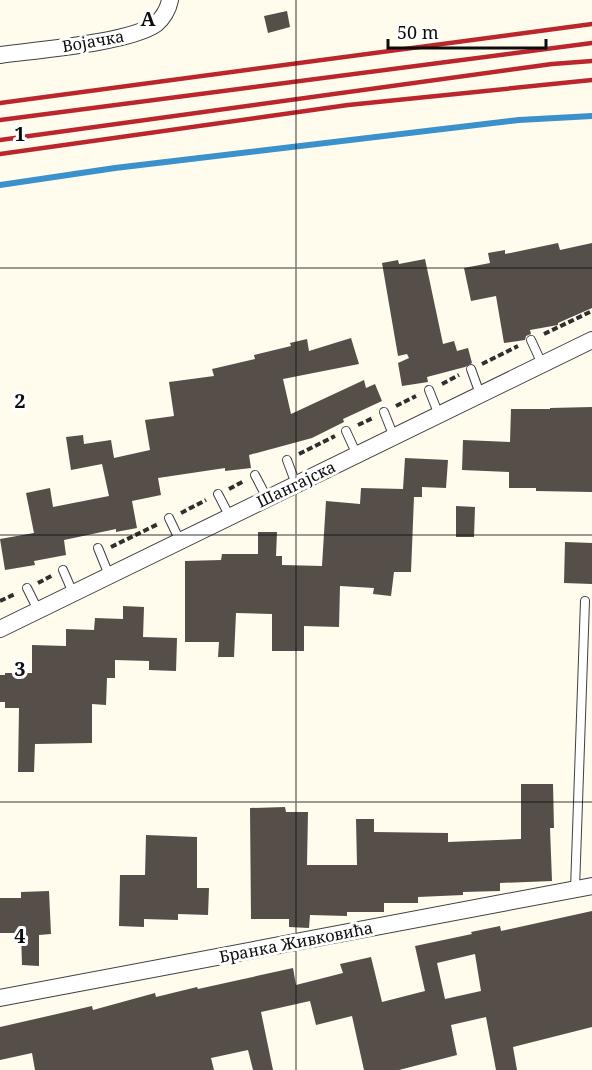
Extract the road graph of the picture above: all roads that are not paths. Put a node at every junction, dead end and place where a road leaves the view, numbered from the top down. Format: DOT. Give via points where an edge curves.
graph roads {
  1 [pos="170,0"];
  2 [pos="0,55"];
  3 [pos="531,340"];
  4 [pos="592,340"];
  5 [pos="542,364"];
  6 [pos="471,369"];
  7 [pos="429,390"];
  8 [pos="480,394"];
  9 [pos="384,412"];
  10 [pos="439,415"];
  11 [pos="346,431"];
  12 [pos="394,437"];
  13 [pos="357,455"];
  14 [pos="287,460"];
  15 [pos="255,476"];
  16 [pos="296,484"];
  17 [pos="218,494"];
  18 [pos="267,498"];
  19 [pos="230,517"];
  20 [pos="169,518"];
  21 [pos="180,541"];
  22 [pos="98,548"];
  23 [pos="63,570"];
  24 [pos="110,575"];
  25 [pos="27,588"];
  26 [pos="73,593"];
  27 [pos="585,601"];
  28 [pos="38,610"];
  29 [pos="1,626"];
  30 [pos="592,886"];
  31 [pos="575,889"];
  32 [pos="0,998"];
  1 -- 2 [label="street, Војачка" via="157,23 133,34"];
  3 -- 5 [label="lane"];
  4 -- 5 [label="street, Шангајска"];
  5 -- 8 [label="street, Шангајска"];
  6 -- 8 [label="lane"];
  7 -- 10 [label="lane"];
  8 -- 10 [label="street, Шангајска"];
  9 -- 12 [label="lane"];
  10 -- 12 [label="street, Шангајска"];
  11 -- 13 [label="lane"];
  12 -- 13 [label="street, Шангајска"];
  13 -- 16 [label="street, Шангајска"];
  14 -- 16 [label="lane"];
  15 -- 18 [label="lane"];
  16 -- 18 [label="street, Шангајска"];
  17 -- 19 [label="lane"];
  18 -- 19 [label="street, Шангајска"];
  19 -- 21 [label="street, Шангајска"];
  20 -- 21 [label="lane"];
  21 -- 24 [label="street, Шангајска"];
  22 -- 24 [label="lane"];
  23 -- 26 [label="lane"];
  24 -- 26 [label="street, Шангајска"];
  25 -- 28 [label="lane"];
  26 -- 28 [label="street, Шангајска"];
  27 -- 31 [label="lane"];
  28 -- 29 [label="street, Шангајска"];
  30 -- 31 [label="street, Бранка Живковића"];
  31 -- 32 [label="street, Бранка Живковића"];
}
